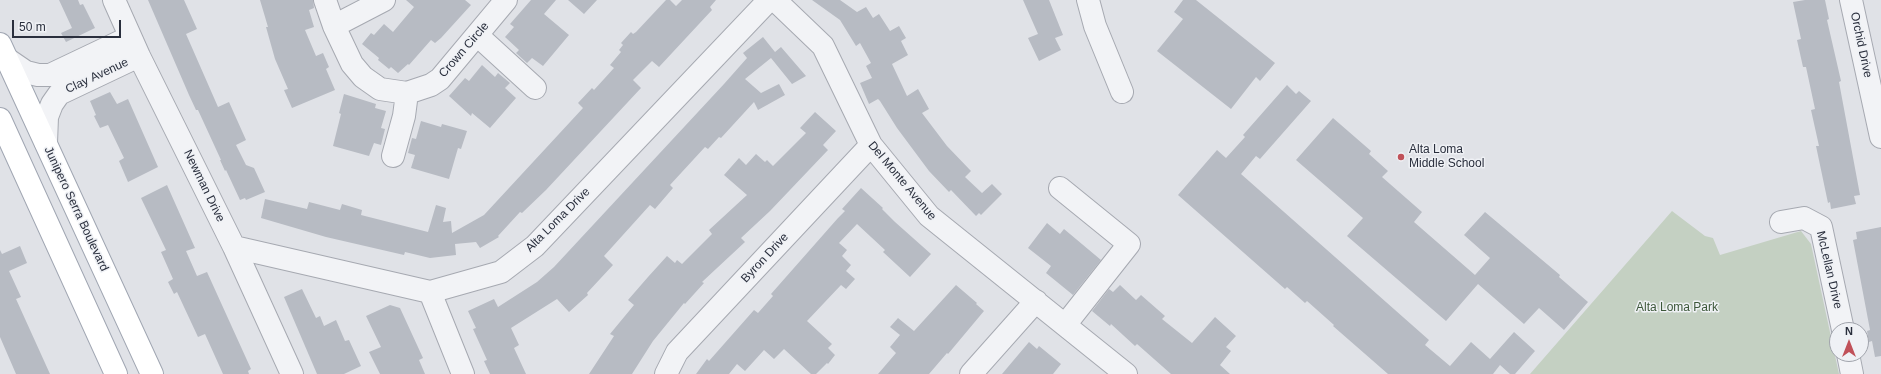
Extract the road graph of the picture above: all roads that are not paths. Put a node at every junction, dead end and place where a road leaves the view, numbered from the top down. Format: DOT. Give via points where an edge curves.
graph roads {
  1 [pos="114,0"];
  2 [pos="325,0"];
  3 [pos="384,0"];
  4 [pos="506,0"];
  5 [pos="768,0"];
  6 [pos="774,0"];
  7 [pos="1851,0"];
  8 [pos="1090,7"];
  9 [pos="334,26"];
  10 [pos="477,35"];
  11 [pos="130,37"];
  12 [pos="4,52"];
  13 [pos="139,56"];
  14 [pos="535,88"];
  15 [pos="1122,92"];
  16 [pos="407,93"];
  17 [pos="0,119"];
  18 [pos="1881,137"];
  19 [pos="0,139"];
  20 [pos="46,144"];
  21 [pos="870,145"];
  22 [pos="16,156"];
  23 [pos="393,156"];
  24 [pos="1060,188"];
  25 [pos="1781,222"];
  26 [pos="234,247"];
  27 [pos="430,292"];
  28 [pos="1036,301"];
  29 [pos="1841,322"];
  30 [pos="1065,325"];
  31 [pos="1850,362"];
  32 [pos="116,374"];
  33 [pos="152,374"];
  34 [pos="292,374"];
  35 [pos="463,374"];
  36 [pos="666,374"];
  37 [pos="971,374"];
  38 [pos="1126,374"];
  39 [pos="1852,374"];
  1 -- 11 [label="street, Newman Drive"];
  2 -- 9 [label="street, Crown Circle"];
  3 -- 9 [label="street"];
  4 -- 10 [label="street, Crown Circle"];
  5 -- 27 [label="street, Alta Loma Drive" via="535,246 501,272"];
  6 -- 21 [label="street, Del Monte Avenue" via="823,46"];
  7 -- 18 [label="street, Orchid Drive"];
  8 -- 15 [label="street"];
  9 -- 16 [label="street, Crown Circle" via="352,64 363,77 380,90"];
  10 -- 14 [label="street"];
  10 -- 16 [label="street, Crown Circle" via="440,79 432,85"];
  11 -- 12 [label="street, Clay Avenue" via="50,75 26,72"];
  11 -- 13 [label="street, Newman Drive"];
  12 -- 20 [label="main road, Junipero Serra Boulevard"];
  13 -- 20 [label="street, Clay Avenue" via="60,94 52,104 47,117"];
  13 -- 26 [label="street, Newman Drive"];
  16 -- 23 [label="street" via="404,116"];
  17 -- 22 [label="main road"];
  19 -- 22 [label="street"];
  20 -- 33 [label="main road, Junipero Serra Boulevard"];
  21 -- 28 [label="street, Del Monte Avenue" via="929,216"];
  21 -- 36 [label="street, Byron Drive" via="677,352"];
  22 -- 32 [label="main road"];
  24 -- 30 [label="street" via="1129,244"];
  25 -- 29 [label="street, McLellan Drive" via="1804,218 1820,227"];
  26 -- 27 [label="street, Alta Loma Drive"];
  26 -- 34 [label="street, Newman Drive"];
  27 -- 35 [label="street"];
  28 -- 30 [label="street, Del Monte Avenue"];
  28 -- 37 [label="street"];
  30 -- 38 [label="street, Del Monte Avenue"];
  31 -- 39 [label="street"];
}
